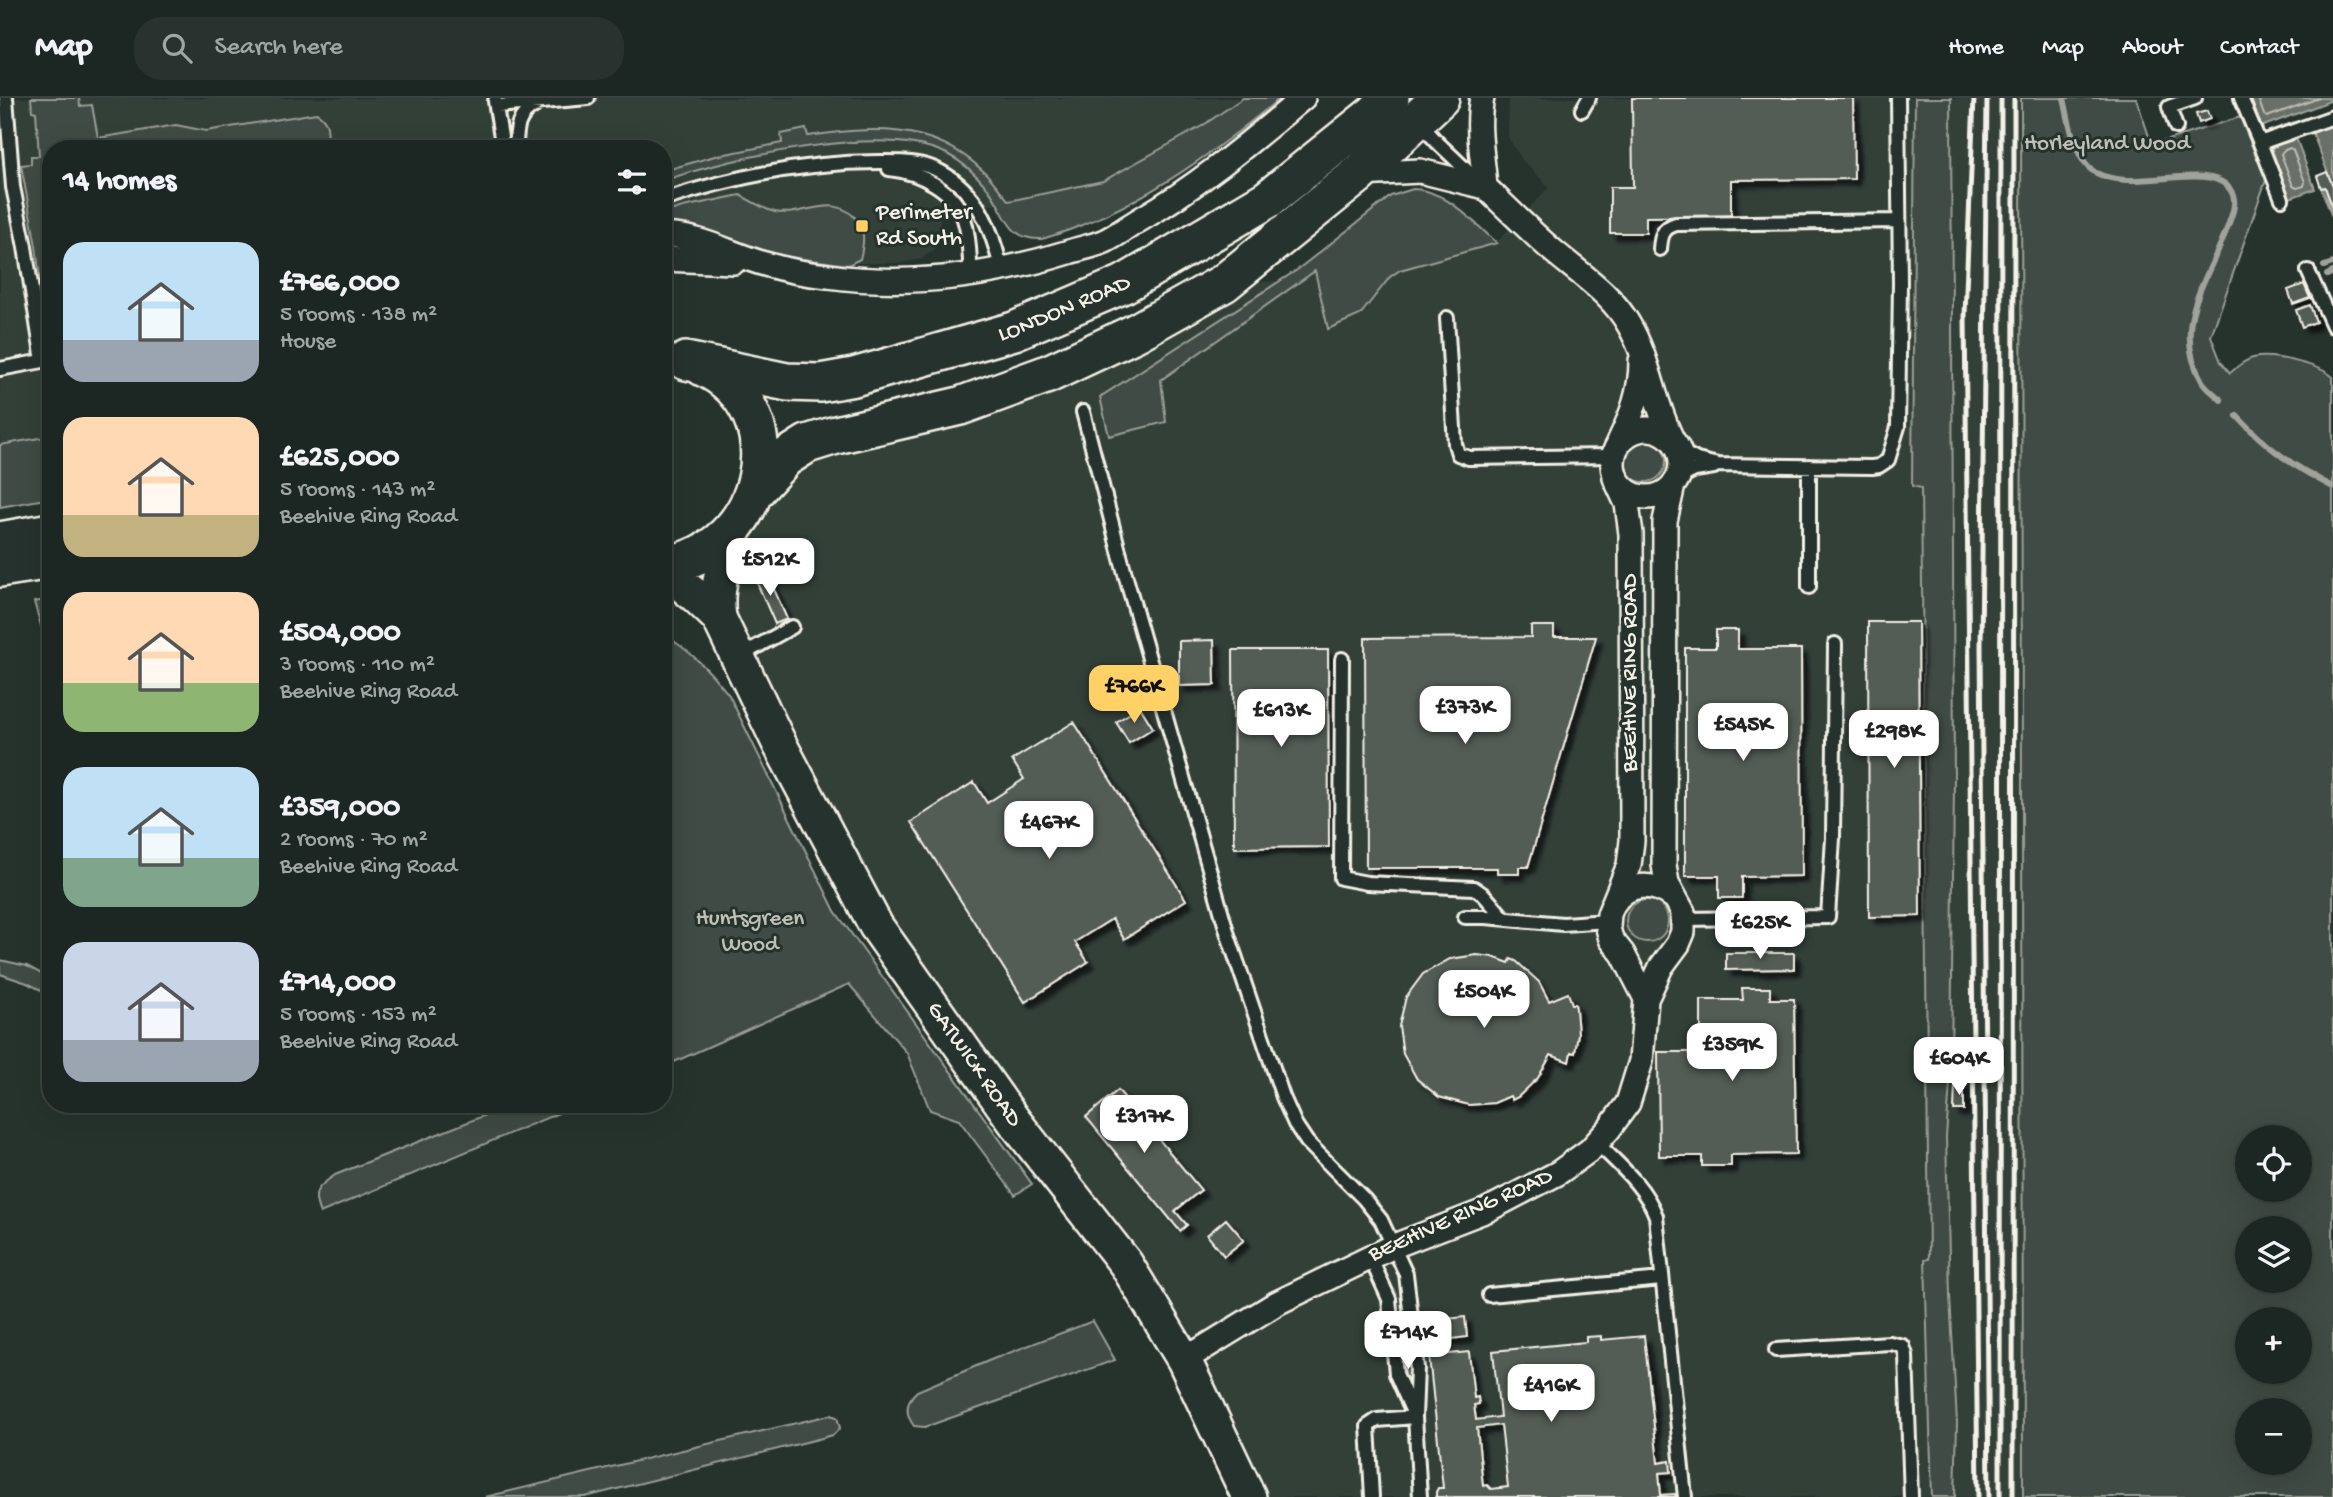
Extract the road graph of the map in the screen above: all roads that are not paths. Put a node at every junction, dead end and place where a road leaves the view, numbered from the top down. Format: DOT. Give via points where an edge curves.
graph roads {
  1 [pos="6,98"];
  2 [pos="588,98"];
  3 [pos="1303,98"];
  4 [pos="1482,98"];
  5 [pos="1589,98"];
  6 [pos="1898,98"];
  7 [pos="2195,98"];
  8 [pos="2241,98"];
  9 [pos="496,102"];
  10 [pos="545,102"];
  11 [pos="2168,102"];
  12 [pos="1416,106"];
  13 [pos="1582,110"];
  14 [pos="2333,117"];
  15 [pos="2176,127"];
  16 [pos="502,140"];
  17 [pos="516,140"];
  18 [pos="2260,143"];
  19 [pos="788,170"];
  20 [pos="1359,174"];
  21 [pos="1485,187"];
  22 [pos="672,197"];
  23 [pos="2282,199"];
  24 [pos="1899,221"];
  25 [pos="672,236"];
  26 [pos="1660,249"];
  27 [pos="672,259"];
  28 [pos="765,264"];
  29 [pos="1001,268"];
  30 [pos="2308,271"];
  31 [pos="971,274"];
  32 [pos="1447,318"];
  33 [pos="2333,326"];
  34 [pos="42,334"];
  35 [pos="1641,351"];
  36 [pos="672,357"];
  37 [pos="672,358"];
  38 [pos="42,361"];
  39 [pos="0,369"];
  40 [pos="1083,412"];
  41 [pos="1676,446"];
  42 [pos="1615,460"];
  43 [pos="1728,466"];
  44 [pos="1809,466"];
  45 [pos="1675,482"];
  46 [pos="755,491"];
  47 [pos="735,527"];
  48 [pos="42,534"];
  49 [pos="0,541"];
  50 [pos="42,561"];
  51 [pos="672,565"];
  52 [pos="0,568"];
  53 [pos="672,575"];
  54 [pos="1810,587"];
  55 [pos="719,618"];
  56 [pos="792,627"];
  57 [pos="1835,644"];
  58 [pos="737,657"];
  59 [pos="1342,659"];
  60 [pos="1672,896"];
  61 [pos="1610,915"];
  62 [pos="1465,917"];
  63 [pos="1504,918"];
  64 [pos="1684,919"];
  65 [pos="1623,954"];
  66 [pos="1669,954"];
  67 [pos="1646,999"];
  68 [pos="1597,1143"];
  69 [pos="1394,1246"];
  70 [pos="1370,1257"];
  71 [pos="1662,1279"];
  72 [pos="1489,1295"];
  73 [pos="1776,1350"];
  74 [pos="1184,1360"];
  75 [pos="1415,1417"];
  76 [pos="1249,1497"];
  77 [pos="1372,1497"];
  78 [pos="1420,1497"];
  79 [pos="1685,1497"];
  80 [pos="1911,1497"];
  1 -- 34 [label="lane" via="13,187"];
  2 -- 10 [label="lane"];
  3 -- 29 [label="street" via="1172,201 1105,241"];
  4 -- 21 [label="street" via="1480,144"];
  5 -- 13 [label="lane"];
  6 -- 24 [label="lane"];
  7 -- 11 [label="lane"];
  8 -- 18 [label="lane"];
  9 -- 10 [label="lane"];
  9 -- 16 [label="lane"];
  10 -- 17 [label="lane" via="521,117"];
  11 -- 15 [label="lane"];
  12 -- 20 [label="main road"];
  12 -- 21 [label="lane" via="1437,142"];
  12 -- 36 [label="main road, LONDON ROAD" via="1374,114 1268,199 1124,284 1014,331 820,383 787,382"];
  14 -- 18 [label="lane"];
  18 -- 23 [label="lane"];
  19 -- 22 [label="lane"];
  19 -- 29 [label="lane" via="870,162 933,168 974,199"];
  19 -- 31 [label="lane" via="888,169 928,181 950,196 961,211"];
  20 -- 21 [label="street" via="1420,171"];
  20 -- 46 [label="main road" via="1224,282 1135,333 1048,374 960,406 807,444 785,458"];
  21 -- 35 [label="street" via="1614,304"];
  24 -- 26 [label="lane" via="1676,224 1664,231"];
  24 -- 44 [label="lane" via="1898,427 1891,454 1884,464 1872,467"];
  25 -- 28 [label="street"];
  27 -- 28 [label="street"];
  28 -- 31 [label="street" via="876,281"];
  29 -- 31 [label="street"];
  30 -- 33 [label="lane"];
  32 -- 42 [label="lane" via="1458,454 1469,458"];
  35 -- 41 [label="street"];
  35 -- 42 [label="street" via="1636,403"];
  37 -- 46 [label="main road" via="722,378 744,403 759,456"];
  38 -- 39 [label="lane"];
  40 -- 69 [label="lane" via="1228,935 1283,1097 1307,1142 1369,1205"];
  41 -- 42 [label="street" via="1658,430 1641,429 1623,437"];
  41 -- 43 [label="lane" via="1697,460"];
  41 -- 45 [label="street" via="1681,464"];
  42 -- 45 [label="street" via="1622,487 1641,497 1660,495"];
  42 -- 61 [label="street, BEEHIVE RING ROAD" via="1630,534 1632,841 1629,864"];
  43 -- 44 [label="lane"];
  43 -- 45 [label="lane" via="1695,470"];
  44 -- 54 [label="lane"];
  45 -- 60 [label="street, BEEHIVE RING ROAD" via="1665,521 1664,865"];
  46 -- 47 [label="main road"];
  47 -- 51 [label="main road" via="716,546"];
  47 -- 55 [label="street, GATWICK ROAD" via="717,598"];
  48 -- 49 [label="main road"];
  50 -- 52 [label="main road"];
  53 -- 55 [label="street, GATWICK ROAD"];
  55 -- 58 [label="street, GATWICK ROAD"];
  56 -- 58 [label="lane"];
  57 -- 64 [label="lane" via="1828,917"];
  58 -- 74 [label="street, GATWICK ROAD" via="876,926 1014,1121 1126,1264"];
  59 -- 63 [label="lane" via="1341,878 1474,888"];
  60 -- 61 [label="street" via="1658,887 1638,886 1622,894"];
  60 -- 64 [label="street, BEEHIVE RING ROAD"];
  61 -- 63 [label="lane" via="1563,924"];
  61 -- 65 [label="street" via="1611,939"];
  62 -- 63 [label="lane"];
  64 -- 66 [label="street, BEEHIVE RING ROAD" via="1681,939"];
  65 -- 66 [label="street" via="1646,961"];
  65 -- 67 [label="street"];
  66 -- 67 [label="street, BEEHIVE RING ROAD"];
  67 -- 68 [label="street, BEEHIVE RING ROAD" via="1634,1088"];
  68 -- 69 [label="street, BEEHIVE RING ROAD" via="1575,1163 1487,1210"];
  68 -- 71 [label="lane" via="1653,1208"];
  69 -- 70 [label="street, BEEHIVE RING ROAD"];
  69 -- 75 [label="lane" via="1410,1292 1417,1368"];
  70 -- 74 [label="street, BEEHIVE RING ROAD" via="1277,1303"];
  70 -- 75 [label="lane" via="1389,1298 1396,1374"];
  71 -- 72 [label="lane"];
  71 -- 79 [label="lane"];
  73 -- 80 [label="lane" via="1903,1346"];
  74 -- 76 [label="street, GATWICK ROAD"];
  75 -- 77 [label="lane" via="1377,1420 1368,1426"];
  75 -- 78 [label="lane"];
}
